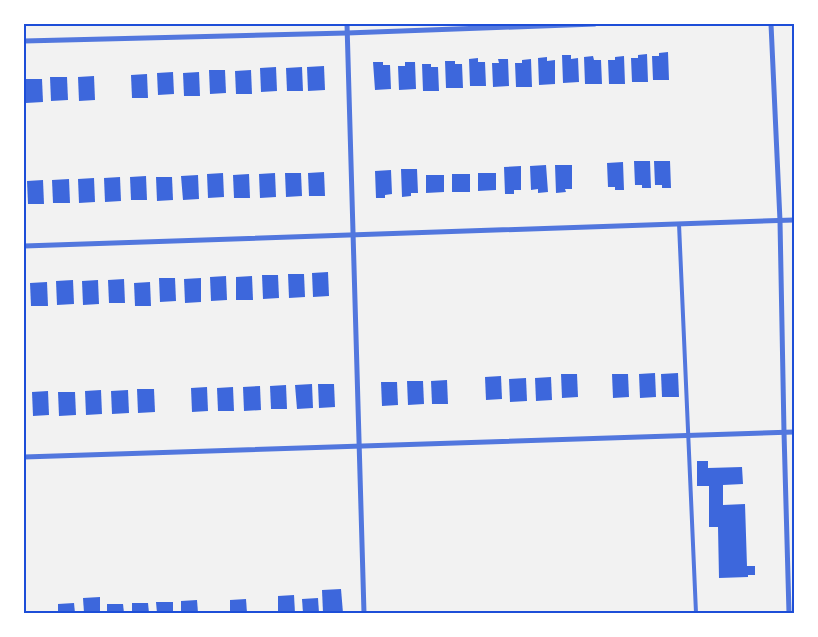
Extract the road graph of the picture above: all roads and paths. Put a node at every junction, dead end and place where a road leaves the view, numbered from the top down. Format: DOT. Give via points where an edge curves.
graph roads {
  1 [pos="347,24"];
  2 [pos="595,24"];
  3 [pos="771,24"];
  4 [pos="347,33"];
  5 [pos="24,40"];
  6 [pos="794,220"];
  7 [pos="780,221"];
  8 [pos="679,224"];
  9 [pos="353,235"];
  10 [pos="24,246"];
  11 [pos="784,432"];
  12 [pos="794,432"];
  13 [pos="688,436"];
  14 [pos="359,446"];
  15 [pos="24,457"];
  16 [pos="364,613"];
  17 [pos="696,613"];
  18 [pos="789,613"];
  1 -- 4 [label="street"];
  2 -- 4 [label="street"];
  3 -- 7 [label="street"];
  4 -- 5 [label="street"];
  4 -- 9 [label="street"];
  6 -- 7 [label="street"];
  7 -- 8 [label="street"];
  7 -- 11 [label="street"];
  8 -- 9 [label="street"];
  8 -- 13 [label="lane"];
  9 -- 10 [label="street"];
  9 -- 14 [label="street"];
  11 -- 12 [label="street"];
  11 -- 13 [label="street"];
  11 -- 18 [label="street"];
  13 -- 14 [label="street"];
  13 -- 17 [label="lane"];
  14 -- 15 [label="street"];
  14 -- 16 [label="street"];
}
